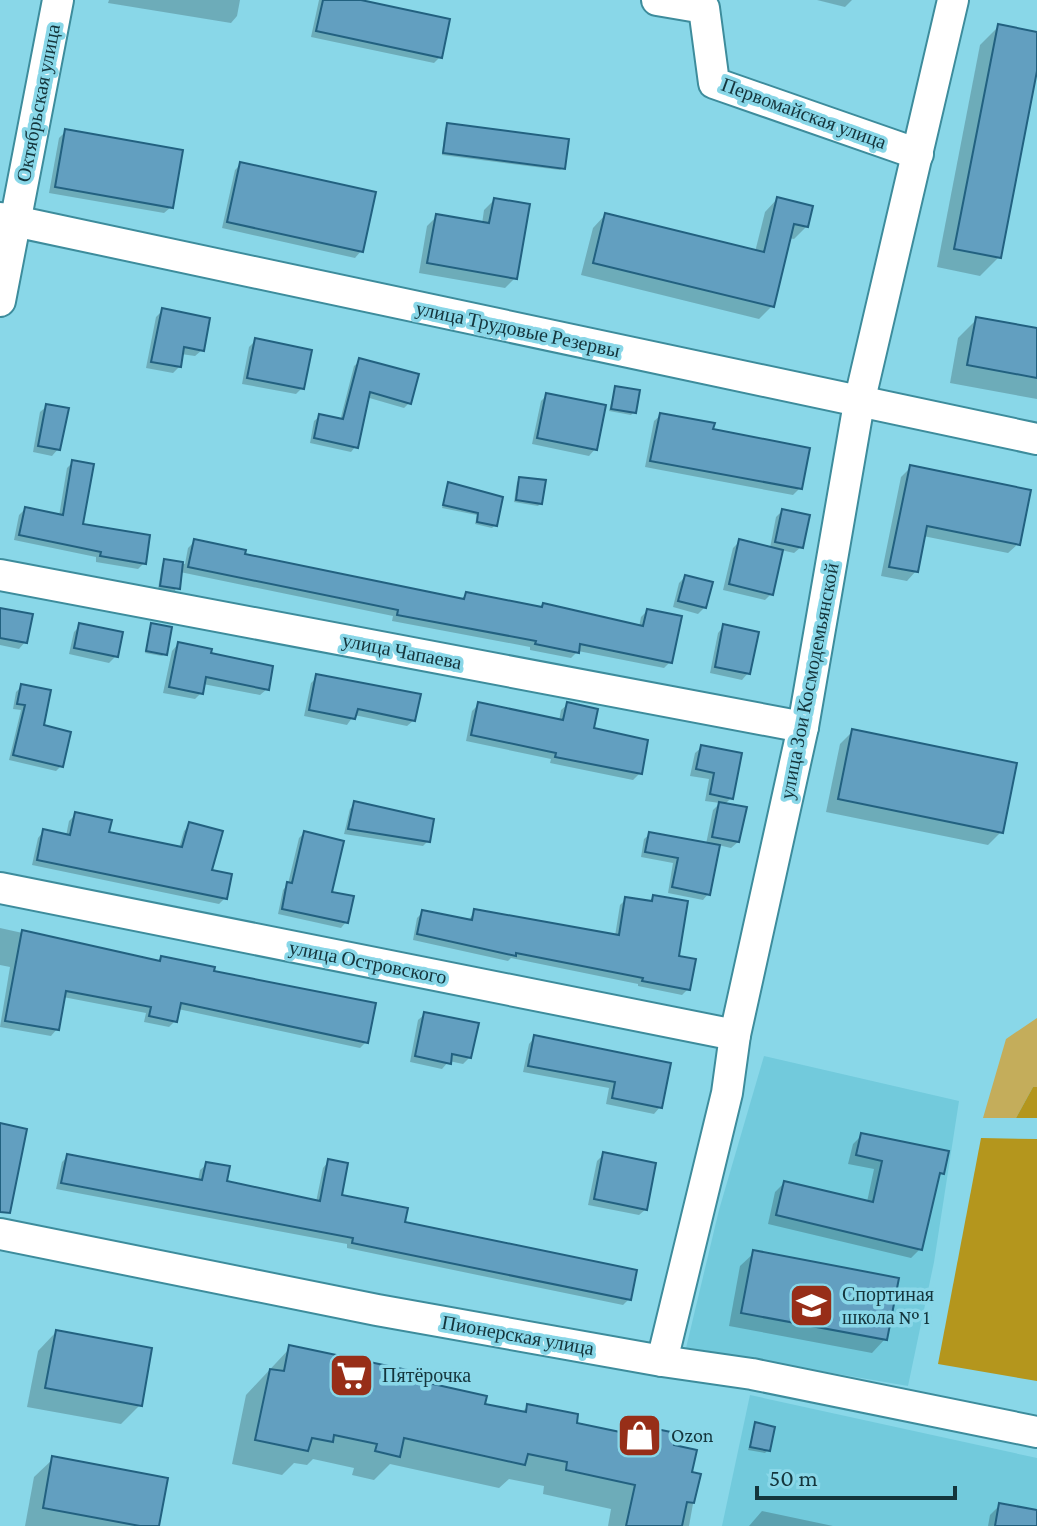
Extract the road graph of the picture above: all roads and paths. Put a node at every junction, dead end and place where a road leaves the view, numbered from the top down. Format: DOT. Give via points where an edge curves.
graph roads {
  1 [pos="58,0"];
  2 [pos="657,0"];
  3 [pos="953,0"];
  4 [pos="918,154"];
  5 [pos="8,219"];
  6 [pos="0,301"];
  7 [pos="859,403"];
  8 [pos="1037,439"];
  9 [pos="0,575"];
  10 [pos="803,727"];
  11 [pos="0,888"];
  12 [pos="735,1035"];
  13 [pos="0,1234"];
  14 [pos="662,1361"];
  15 [pos="1037,1432"];
  1 -- 5 [label="street, Октябрьская улица"];
  2 -- 4 [label="street, Первомайская улица" via="704,8 714,83"];
  3 -- 4 [label="street, улица Зои Космодемьянской"];
  4 -- 7 [label="street, улица Зои Космодемьянской"];
  5 -- 6 [label="street, Октябрьская улица"];
  5 -- 7 [label="street, улица Трудовые Резервы"];
  7 -- 8 [label="street, улица Трудовые Резервы"];
  7 -- 10 [label="street, улица Зои Космодемьянской"];
  9 -- 10 [label="street, улица Чапаева"];
  10 -- 12 [label="street, улица Зои Космодемьянской"];
  11 -- 12 [label="street, улица Островского"];
  12 -- 14 [label="street, улица Зои Космодемьянской" via="727,1093"];
  13 -- 14 [label="street, Пионерская улица"];
  14 -- 15 [label="street, Пионерская улица"];
}
